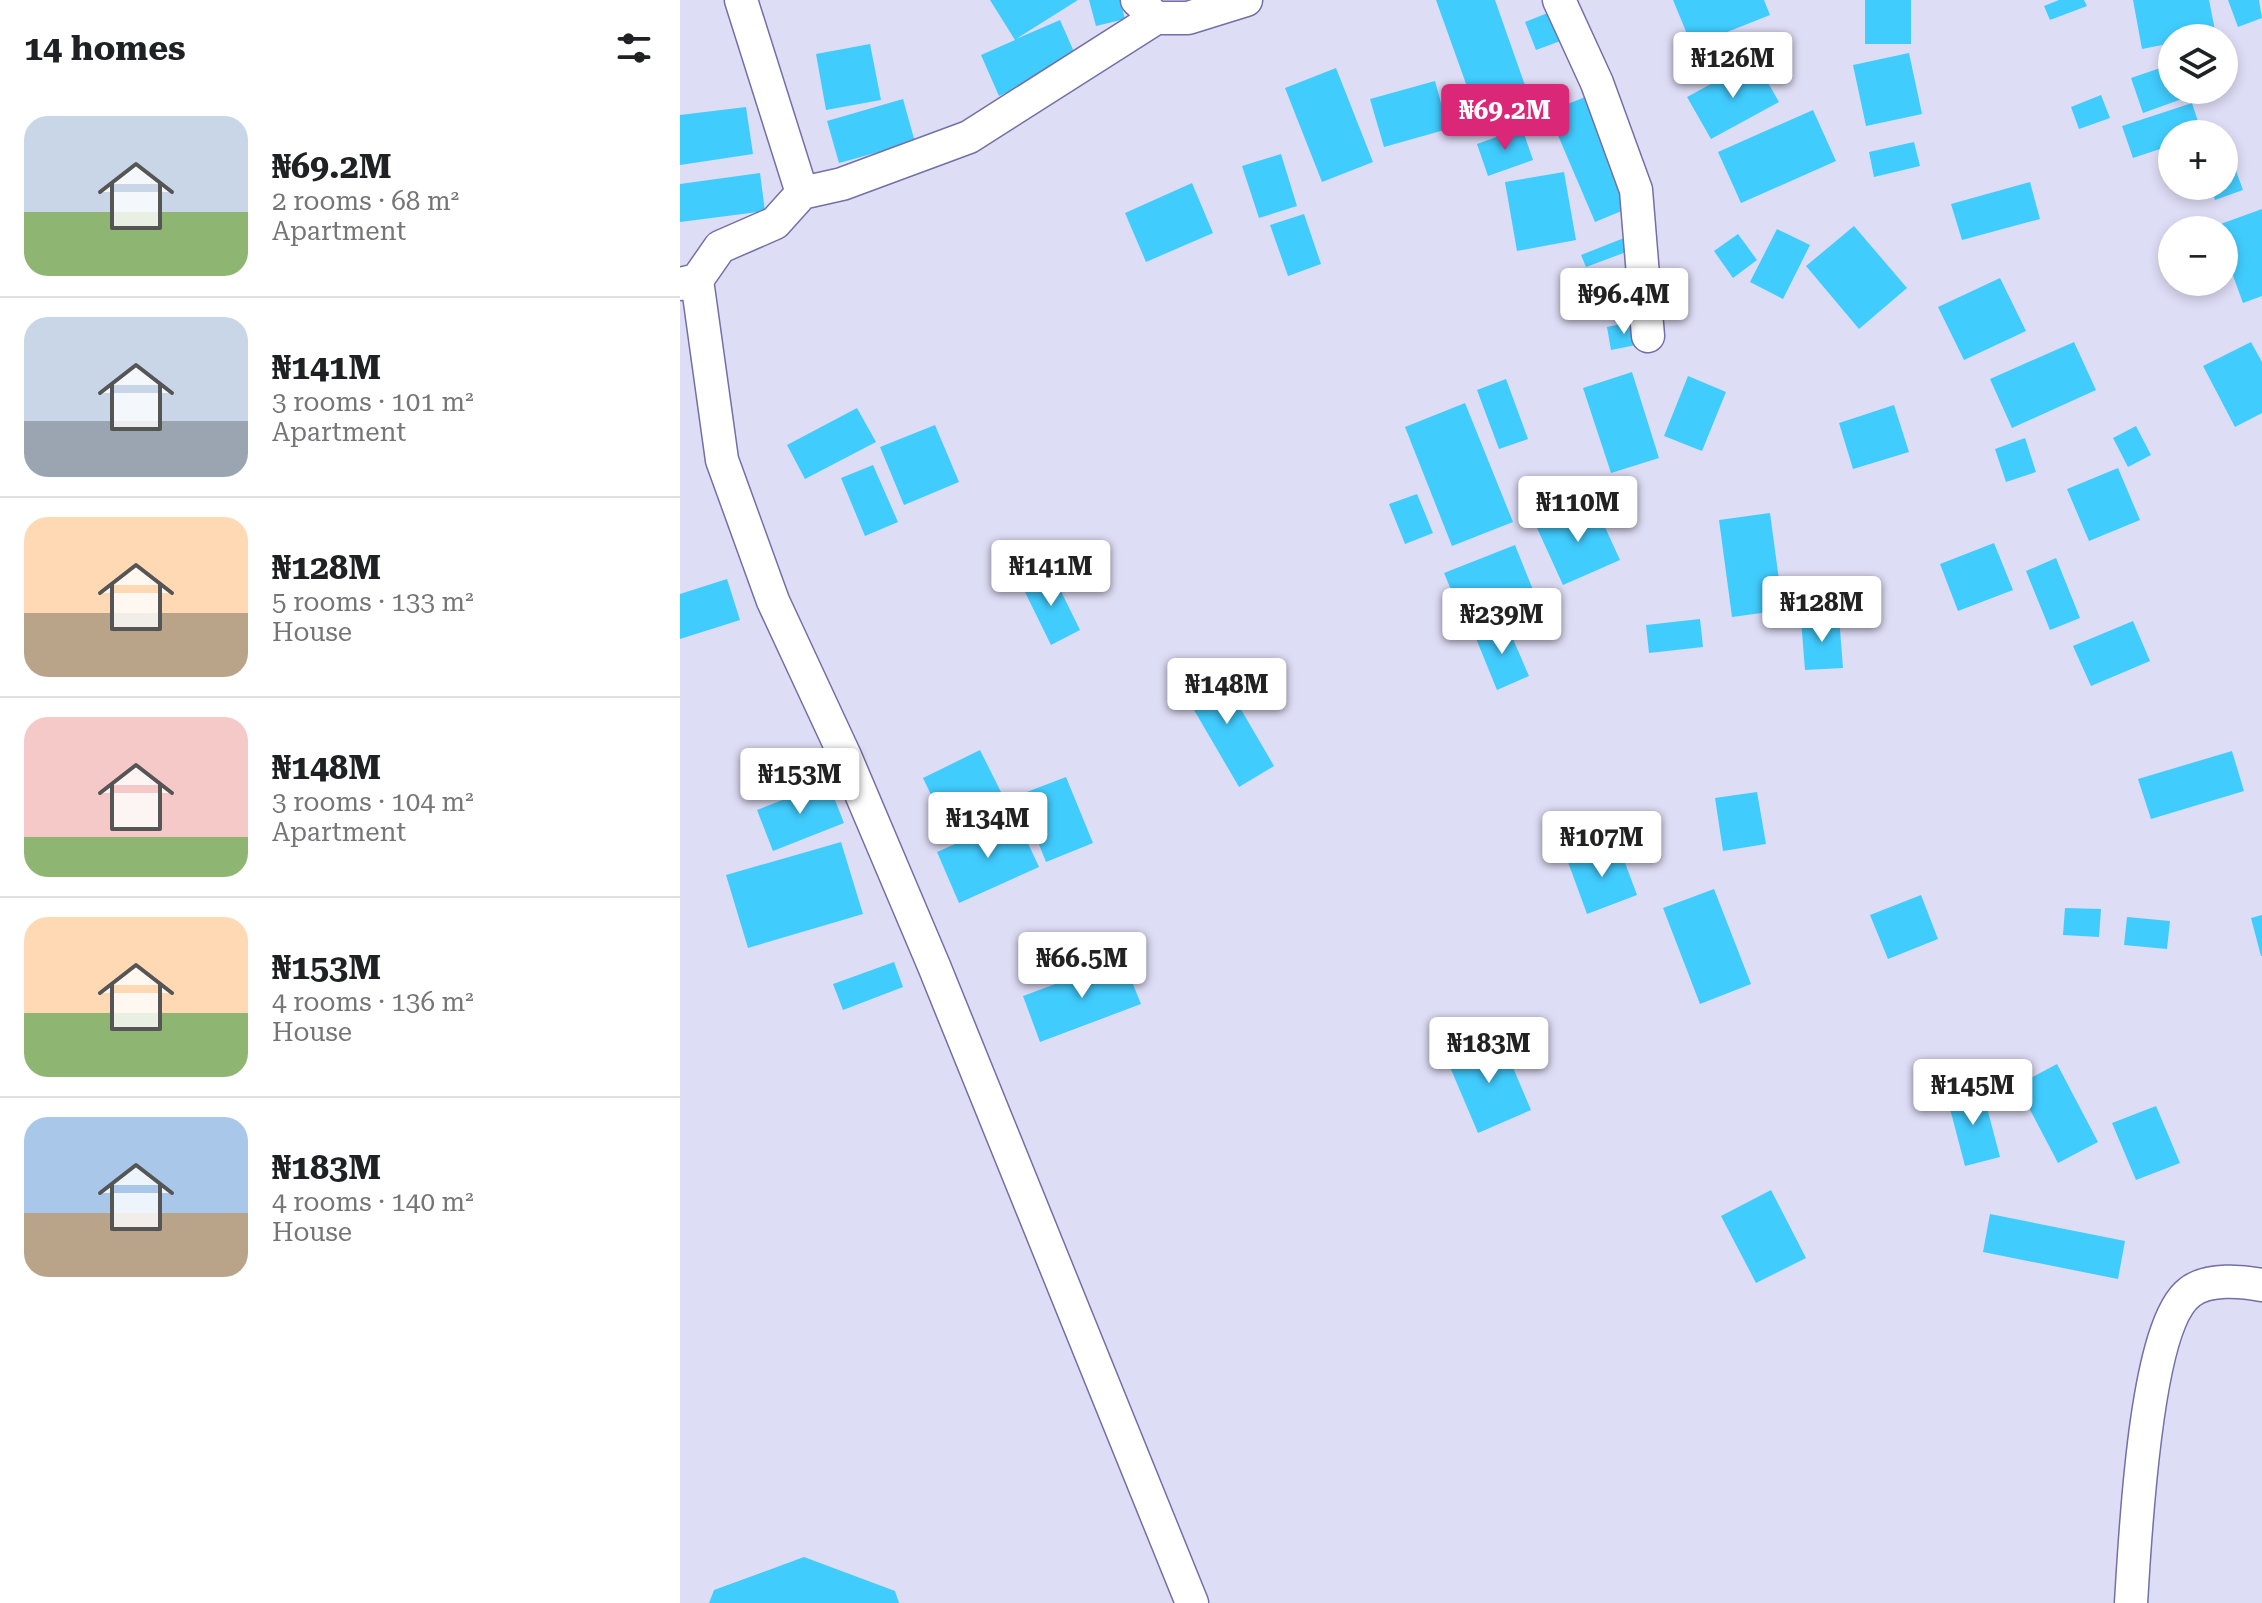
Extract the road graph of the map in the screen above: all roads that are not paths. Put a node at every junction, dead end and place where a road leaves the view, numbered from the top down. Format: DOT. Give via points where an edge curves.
graph roads {
  1 [pos="741,0"];
  2 [pos="1246,0"];
  3 [pos="1559,0"];
  4 [pos="1147,9"];
  5 [pos="802,193"];
  6 [pos="689,282"];
  7 [pos="1648,336"];
  8 [pos="2262,1285"];
  9 [pos="1192,1603"];
  10 [pos="2131,1603"];
  1 -- 5 [label="street"];
  2 -- 4 [label="street" via="1188,18"];
  3 -- 7 [label="street" via="1597,83 1636,190"];
  4 -- 5 [label="street" via="969,137 842,184"];
  5 -- 6 [label="street" via="775,223 720,247"];
  6 -- 9 [label="street" via="722,460 773,601 934,966"];
  8 -- 10 [label="street" via="2222,1282 2190,1292 2168,1323 2141,1478"];
}
